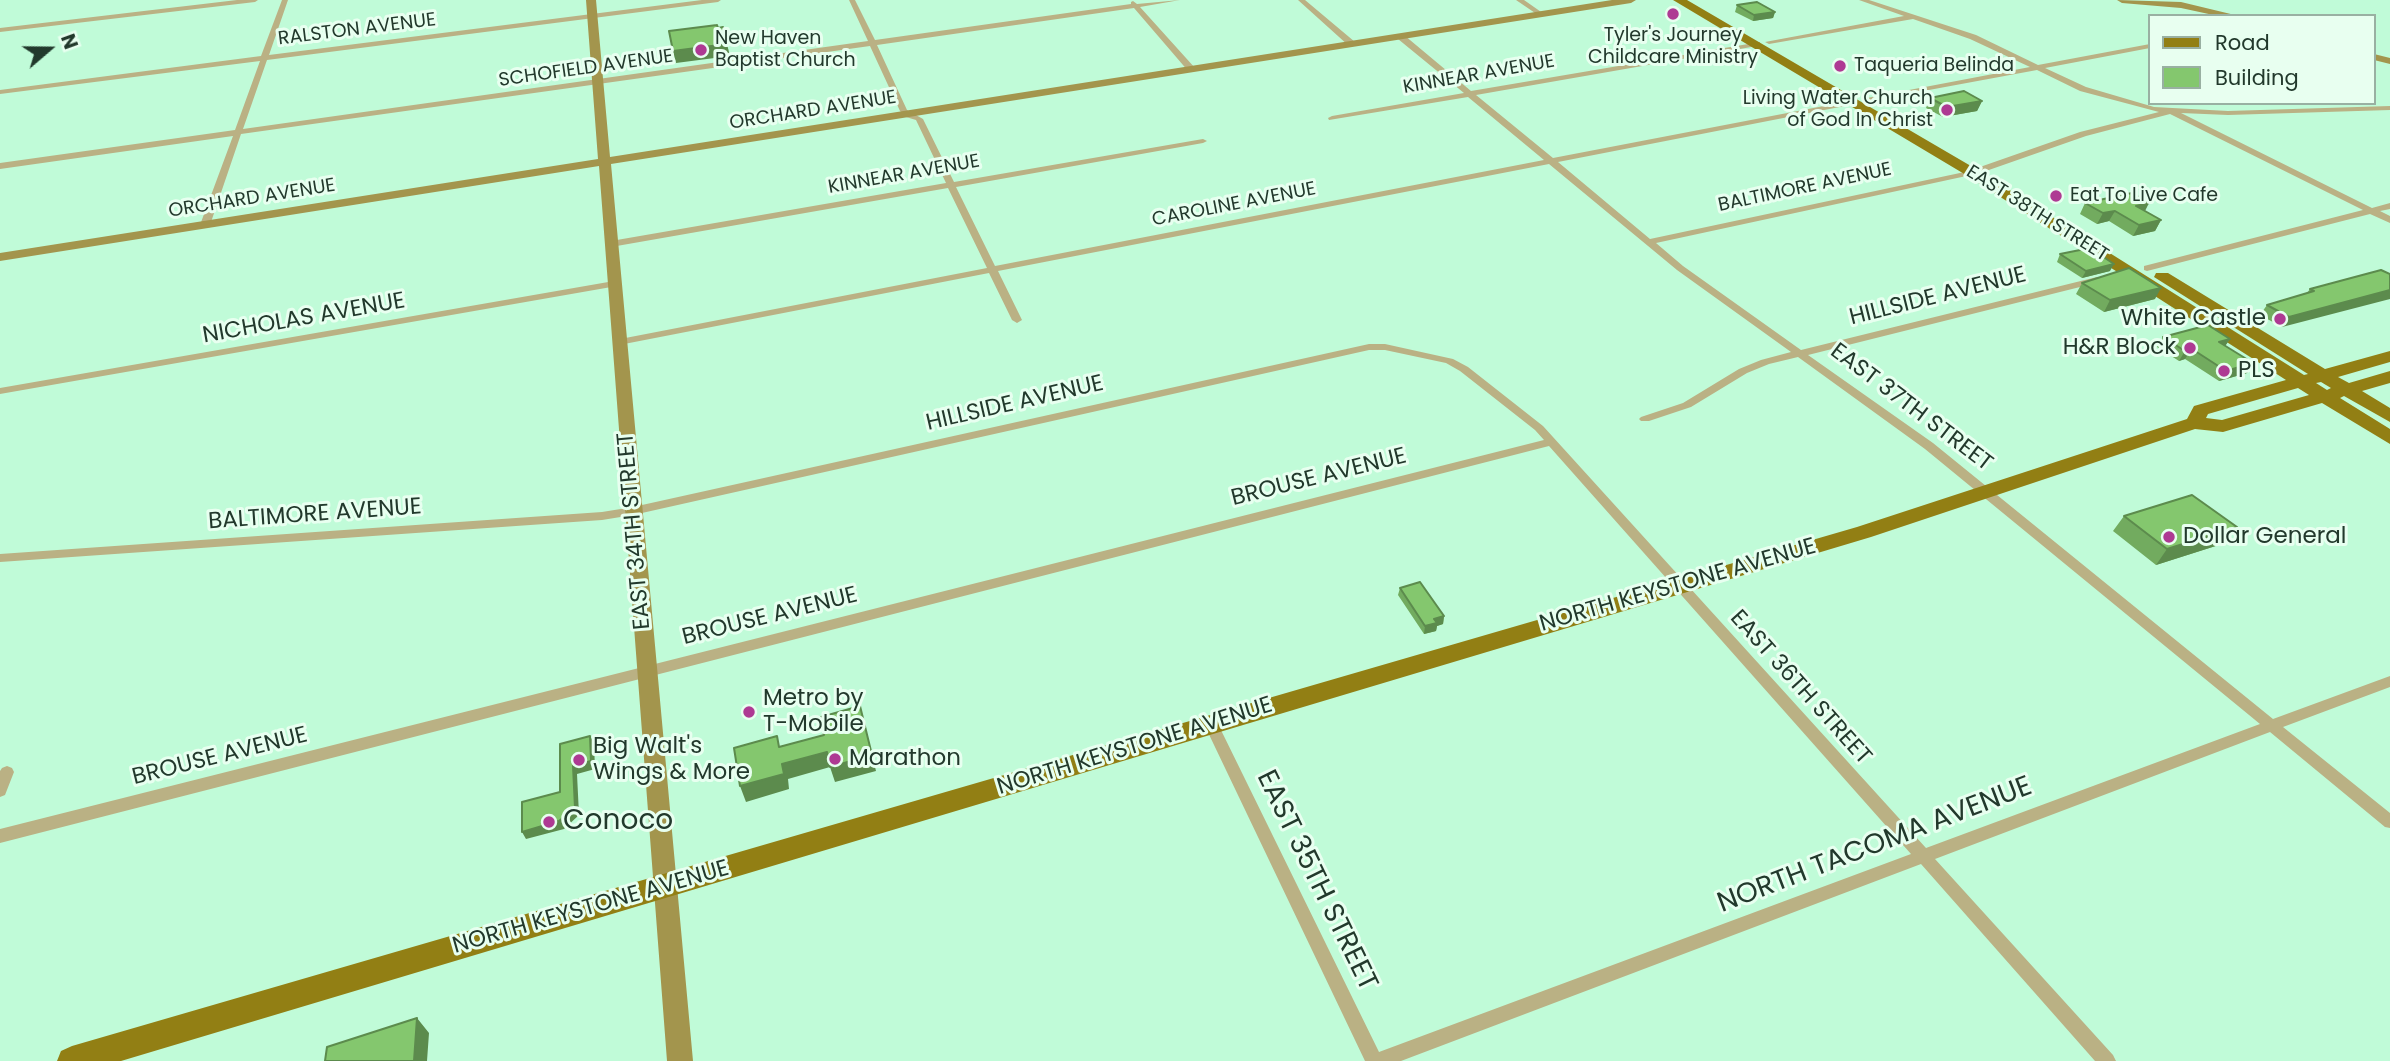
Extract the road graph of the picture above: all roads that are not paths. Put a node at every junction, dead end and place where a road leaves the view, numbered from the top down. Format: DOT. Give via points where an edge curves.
graph roads {
  1 [pos="255,0"];
  2 [pos="285,0"];
  3 [pos="591,0"];
  4 [pos="718,0"];
  5 [pos="852,0"];
  6 [pos="1177,0"];
  7 [pos="1301,0"];
  8 [pos="1519,0"];
  9 [pos="1631,0"];
  10 [pos="1679,0"];
  11 [pos="1695,0"];
  12 [pos="1862,0"];
  13 [pos="2122,0"];
  14 [pos="1133,3"];
  15 [pos="2191,6"];
  16 [pos="2197,14"];
  17 [pos="2225,14"];
  18 [pos="1540,15"];
  19 [pos="592,16"];
  20 [pos="1915,17"];
  21 [pos="0,30"];
  22 [pos="1401,37"];
  23 [pos="1763,43"];
  24 [pos="872,44"];
  25 [pos="1353,44"];
  26 [pos="2148,46"];
  27 [pos="265,58"];
  28 [pos="2037,68"];
  29 [pos="1192,70"];
  30 [pos="597,83"];
  31 [pos="0,92"];
  32 [pos="1470,94"];
  33 [pos="1861,101"];
  34 [pos="2390,108"];
  35 [pos="2172,111"];
  36 [pos="911,115"];
  37 [pos="1332,118"];
  38 [pos="238,133"];
  39 [pos="1203,141"];
  40 [pos="1550,161"];
  41 [pos="604,164"];
  42 [pos="0,166"];
  43 [pos="1977,171"];
  44 [pos="951,184"];
  45 [pos="2390,206"];
  46 [pos="2371,211"];
  47 [pos="2390,220"];
  48 [pos="205,225"];
  49 [pos="1648,242"];
  50 [pos="611,244"];
  51 [pos="0,257"];
  52 [pos="2147,268"];
  53 [pos="992,269"];
  54 [pos="2129,272"];
  55 [pos="614,284"];
  56 [pos="1017,320"];
  57 [pos="619,342"];
  58 [pos="1406,351"];
  59 [pos="1798,353"];
  60 [pos="2390,356"];
  61 [pos="2323,375"];
  62 [pos="2390,377"];
  63 [pos="2302,381"];
  64 [pos="2346,390"];
  65 [pos="0,391"];
  66 [pos="2325,396"];
  67 [pos="2390,416"];
  68 [pos="1646,419"];
  69 [pos="2194,423"];
  70 [pos="2390,438"];
  71 [pos="1551,442"];
  72 [pos="1985,491"];
  73 [pos="634,511"];
  74 [pos="0,558"];
  75 [pos="1680,586"];
  76 [pos="647,672"];
  77 [pos="2390,681"];
  78 [pos="1211,724"];
  79 [pos="2271,725"];
  80 [pos="7,772"];
  81 [pos="0,791"];
  82 [pos="2390,822"];
  83 [pos="0,836"];
  84 [pos="1923,856"];
  85 [pos="665,886"];
  86 [pos="72,1061"];
  87 [pos="680,1061"];
  88 [pos="1376,1061"];
  89 [pos="2107,1061"];
  1 -- 21 [label="street"];
  2 -- 27 [label="street"];
  3 -- 19 [label="street, EAST 34TH STREET"];
  4 -- 19 [label="street, RALSTON AVENUE"];
  5 -- 24 [label="street"];
  6 -- 14 [label="street, SCHOFIELD AVENUE"];
  7 -- 25 [label="street"];
  8 -- 18 [label="street"];
  9 -- 18 [label="street, ORCHARD AVENUE"];
  10 -- 23 [label="main road, EAST 38TH STREET"];
  11 -- 23 [label="main road, EAST 38TH STREET"];
  12 -- 20 [label="street"];
  13 -- 15 [label="street"];
  14 -- 24 [label="street, SCHOFIELD AVENUE"];
  14 -- 29 [label="street"];
  15 -- 16 [label="street"];
  15 -- 17 [label="street"];
  18 -- 22 [label="street, ORCHARD AVENUE"];
  19 -- 27 [label="street, RALSTON AVENUE"];
  19 -- 30 [label="street, EAST 34TH STREET"];
  20 -- 23 [label="street, KINNEAR AVENUE"];
  20 -- 28 [label="street" via="1973,37"];
  22 -- 25 [label="street, ORCHARD AVENUE"];
  22 -- 32 [label="street, EAST 37TH STREET"];
  23 -- 32 [label="street, KINNEAR AVENUE"];
  23 -- 33 [label="main road, EAST 38TH STREET"];
  24 -- 30 [label="street, SCHOFIELD AVENUE"];
  24 -- 36 [label="street" via="904,111"];
  25 -- 29 [label="street, ORCHARD AVENUE"];
  26 -- 28 [label="street, CAROLINE AVENUE"];
  27 -- 31 [label="street, RALSTON AVENUE"];
  27 -- 38 [label="street"];
  28 -- 33 [label="street, CAROLINE AVENUE"];
  28 -- 35 [label="street" via="2101,95"];
  29 -- 36 [label="street, ORCHARD AVENUE"];
  30 -- 38 [label="street, SCHOFIELD AVENUE"];
  30 -- 41 [label="street, EAST 34TH STREET"];
  32 -- 37 [label="street, KINNEAR AVENUE"];
  32 -- 40 [label="street, EAST 37TH STREET"];
  33 -- 40 [label="street, CAROLINE AVENUE"];
  33 -- 43 [label="main road, EAST 38TH STREET"];
  34 -- 35 [label="street"];
  35 -- 43 [label="street, BALTIMORE AVENUE" via="2083,134"];
  35 -- 46 [label="street"];
  36 -- 41 [label="street, ORCHARD AVENUE"];
  36 -- 44 [label="street" via="919,118"];
  38 -- 42 [label="street, SCHOFIELD AVENUE"];
  38 -- 48 [label="street"];
  39 -- 44 [label="street, KINNEAR AVENUE"];
  40 -- 49 [label="street, EAST 37TH STREET"];
  40 -- 53 [label="street, CAROLINE AVENUE"];
  41 -- 48 [label="street, ORCHARD AVENUE"];
  41 -- 50 [label="street, EAST 34TH STREET"];
  43 -- 49 [label="street, BALTIMORE AVENUE"];
  43 -- 52 [label="main road, EAST 38TH STREET"];
  43 -- 54 [label="main road, EAST 38TH STREET"];
  44 -- 50 [label="street, KINNEAR AVENUE"];
  44 -- 53 [label="street"];
  45 -- 46 [label="street"];
  46 -- 47 [label="street"];
  46 -- 52 [label="street"];
  48 -- 51 [label="street, ORCHARD AVENUE"];
  49 -- 59 [label="street, EAST 37TH STREET"];
  50 -- 55 [label="street, EAST 34TH STREET"];
  52 -- 61 [label="main road, EAST 38TH STREET"];
  53 -- 56 [label="street"];
  53 -- 57 [label="street, CAROLINE AVENUE"];
  54 -- 59 [label="street, HILLSIDE AVENUE"];
  54 -- 63 [label="main road, EAST 38TH STREET"];
  55 -- 57 [label="street, EAST 34TH STREET"];
  55 -- 65 [label="street, NICHOLAS AVENUE"];
  57 -- 73 [label="street, EAST 34TH STREET"];
  58 -- 71 [label="street, EAST 36TH STREET" via="1455,363 1530,419"];
  58 -- 73 [label="street, HILLSIDE AVENUE" via="1369,347"];
  59 -- 68 [label="street, HILLSIDE AVENUE" via="1756,365 1687,405"];
  59 -- 72 [label="street, EAST 37TH STREET" via="1882,410"];
  60 -- 61 [label="main road, NORTH KEYSTONE AVENUE"];
  61 -- 63 [label="main road, NORTH KEYSTONE AVENUE"];
  61 -- 64 [label="main road, EAST 38TH STREET"];
  62 -- 64 [label="main road, NORTH KEYSTONE AVENUE"];
  63 -- 66 [label="main road, EAST 38TH STREET"];
  63 -- 69 [label="main road, NORTH KEYSTONE AVENUE" via="2201,410"];
  64 -- 66 [label="main road, NORTH KEYSTONE AVENUE"];
  64 -- 67 [label="main road, EAST 38TH STREET"];
  66 -- 69 [label="main road, NORTH KEYSTONE AVENUE" via="2223,426"];
  66 -- 70 [label="main road, EAST 38TH STREET"];
  69 -- 72 [label="main road, NORTH KEYSTONE AVENUE"];
  71 -- 75 [label="street, EAST 36TH STREET"];
  71 -- 76 [label="street, BROUSE AVENUE"];
  72 -- 75 [label="main road, NORTH KEYSTONE AVENUE"];
  72 -- 79 [label="street, EAST 37TH STREET"];
  73 -- 74 [label="street, BALTIMORE AVENUE"];
  73 -- 76 [label="street, EAST 34TH STREET"];
  75 -- 78 [label="main road, NORTH KEYSTONE AVENUE"];
  75 -- 84 [label="street, EAST 36TH STREET"];
  76 -- 83 [label="street, BROUSE AVENUE"];
  76 -- 85 [label="street, EAST 34TH STREET"];
  77 -- 79 [label="street, NORTH TACOMA AVENUE"];
  78 -- 85 [label="main road, NORTH KEYSTONE AVENUE"];
  78 -- 88 [label="street, EAST 35TH STREET"];
  79 -- 82 [label="street, EAST 37TH STREET"];
  79 -- 84 [label="street, NORTH TACOMA AVENUE"];
  80 -- 81 [label="street"];
  84 -- 88 [label="street, NORTH TACOMA AVENUE"];
  84 -- 89 [label="street, EAST 36TH STREET"];
  85 -- 86 [label="main road, NORTH KEYSTONE AVENUE"];
  85 -- 87 [label="street, EAST 34TH STREET"];
}
